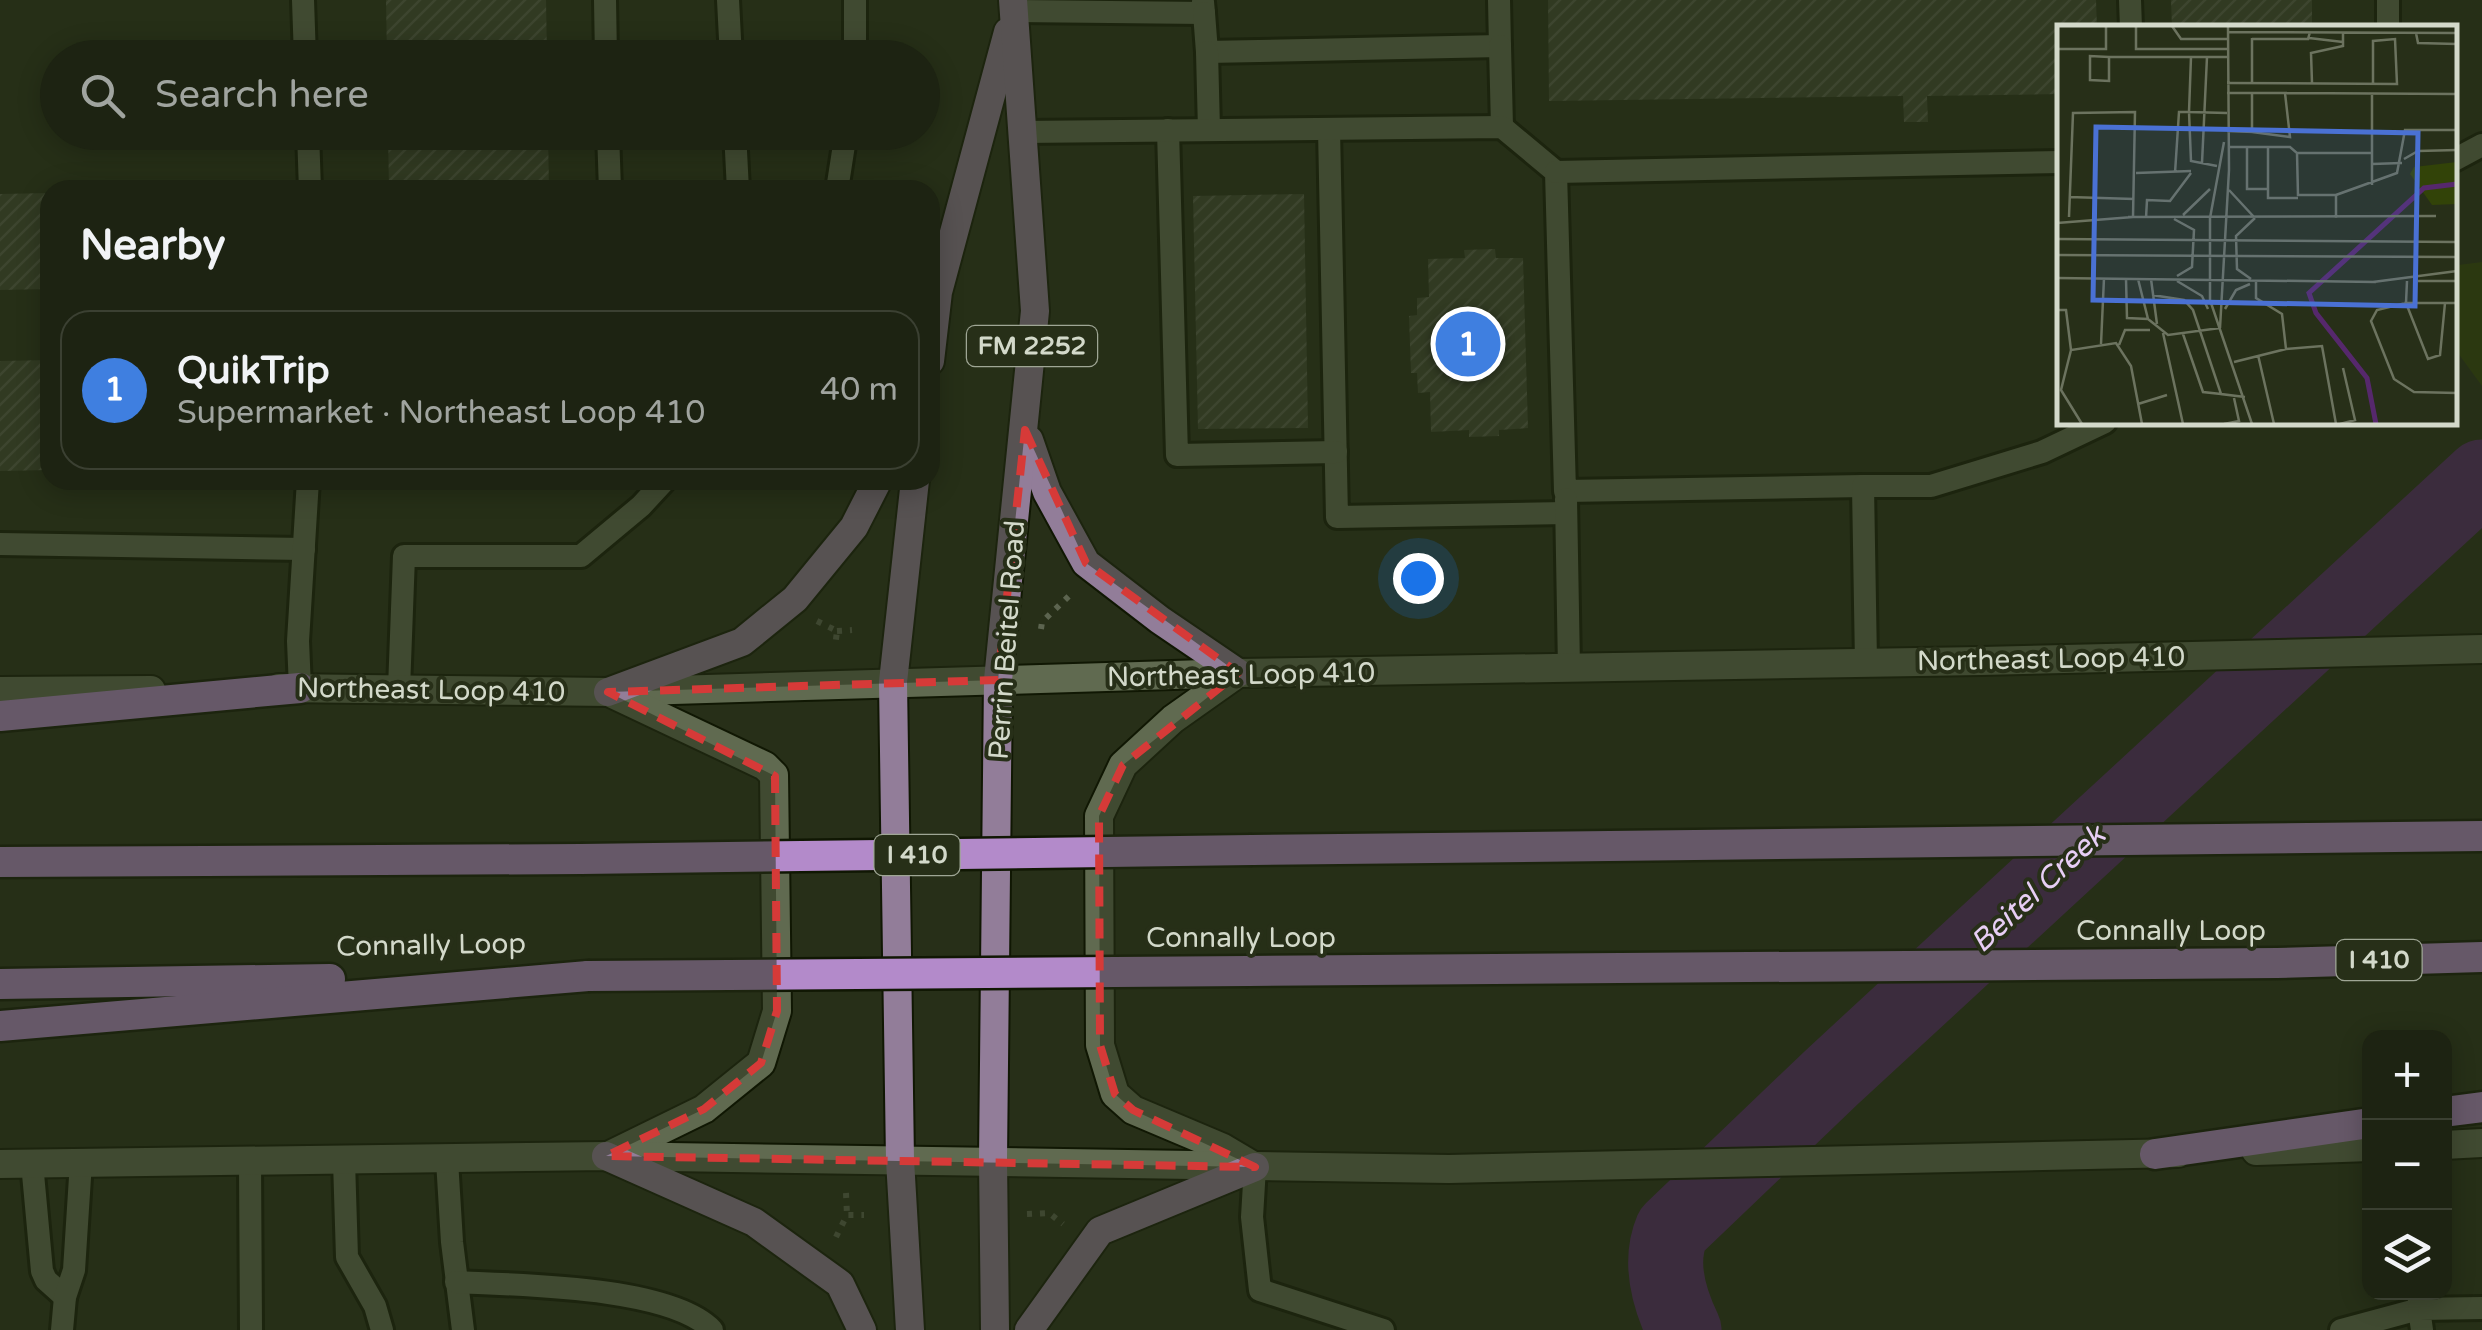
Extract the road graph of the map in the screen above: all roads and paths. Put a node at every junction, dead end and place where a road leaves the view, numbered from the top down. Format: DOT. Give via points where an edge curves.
graph roads {
  1 [pos="303,0"];
  2 [pos="605,0"];
  3 [pos="728,0"];
  4 [pos="855,0"];
  5 [pos="1499,0"];
  6 [pos="1013,6"];
  7 [pos="1204,6"];
  8 [pos="304,40"];
  9 [pos="606,40"];
  10 [pos="730,40"];
  11 [pos="855,40"];
  12 [pos="1500,46"];
  13 [pos="1207,52"];
  14 [pos="1502,127"];
  15 [pos="1330,129"];
  16 [pos="1168,130"];
  17 [pos="1209,130"];
  18 [pos="1022,132"];
  19 [pos="2482,144"];
  20 [pos="309,150"];
  21 [pos="609,150"];
  22 [pos="736,150"];
  23 [pos="843,150"];
  24 [pos="2457,158"];
  25 [pos="2057,162"];
  26 [pos="1556,172"];
  27 [pos="310,180"];
  28 [pos="610,180"];
  29 [pos="737,180"];
  30 [pos="839,180"];
  31 [pos="940,264"];
  32 [pos="2099,425"];
  33 [pos="1026,430"];
  34 [pos="1336,452"];
  35 [pos="1863,486"];
  36 [pos="307,490"];
  37 [pos="656,490"];
  38 [pos="873,490"];
  39 [pos="914,490"];
  40 [pos="1566,502"];
  41 [pos="0,544"];
  42 [pos="304,549"];
  43 [pos="1074,590"];
  44 [pos="816,621"];
  45 [pos="852,630"];
  46 [pos="837,631"];
  47 [pos="1040,634"];
  48 [pos="836,647"];
  49 [pos="2482,648"];
  50 [pos="1866,663"];
  51 [pos="1569,668"];
  52 [pos="1238,673"];
  53 [pos="998,680"];
  54 [pos="893,682"];
  55 [pos="300,688"];
  56 [pos="399,689"];
  57 [pos="0,692"];
  58 [pos="608,692"];
  59 [pos="0,716"];
  60 [pos="2482,836"];
  61 [pos="0,862"];
  62 [pos="2482,957"];
  63 [pos="588,976"];
  64 [pos="0,984"];
  65 [pos="0,1026"];
  66 [pos="2482,1107"];
  67 [pos="2452,1111"];
  68 [pos="2362,1124"];
  69 [pos="2482,1143"];
  70 [pos="2452,1144"];
  71 [pos="2362,1147"];
  72 [pos="2155,1154"];
  73 [pos="606,1156"];
  74 [pos="447,1160"];
  75 [pos="900,1160"];
  76 [pos="993,1160"];
  77 [pos="250,1161"];
  78 [pos="344,1161"];
  79 [pos="80,1162"];
  80 [pos="32,1163"];
  81 [pos="0,1164"];
  82 [pos="1256,1167"];
  83 [pos="846,1193"];
  84 [pos="1048,1202"];
  85 [pos="1049,1213"];
  86 [pos="847,1214"];
  87 [pos="1026,1214"];
  88 [pos="864,1215"];
  89 [pos="1063,1224"];
  90 [pos="836,1236"];
  91 [pos="456,1282"];
  92 [pos="65,1297"];
  93 [pos="2482,1308"];
  94 [pos="2420,1310"];
  95 [pos="62,1330"];
  96 [pos="251,1330"];
  97 [pos="382,1330"];
  98 [pos="463,1330"];
  99 [pos="712,1330"];
  100 [pos="862,1330"];
  101 [pos="910,1330"];
  102 [pos="994,1330"];
  103 [pos="1029,1330"];
  104 [pos="1383,1330"];
  105 [pos="2341,1330"];
  1 -- 8 [label="lane"];
  2 -- 9 [label="lane"];
  3 -- 10 [label="lane"];
  4 -- 11 [label="lane"];
  5 -- 12 [label="lane"];
  6 -- 7 [label="lane"];
  6 -- 18 [label="main road, Perrin Beitel Road / FM 2252"];
  6 -- 31 [label="main road, FM 2252"];
  7 -- 13 [label="lane"];
  12 -- 13 [label="lane"];
  12 -- 14 [label="lane"];
  13 -- 17 [label="lane"];
  14 -- 15 [label="lane"];
  14 -- 26 [label="lane"];
  15 -- 17 [label="lane"];
  15 -- 34 [label="lane"];
  16 -- 17 [label="lane"];
  16 -- 18 [label="lane"];
  16 -- 34 [label="lane" via="1177,455"];
  18 -- 33 [label="main road, Perrin Beitel Road / FM 2252" via="1035,310"];
  19 -- 24 [label="lane"];
  20 -- 27 [label="lane"];
  21 -- 28 [label="lane"];
  22 -- 29 [label="lane"];
  23 -- 30 [label="lane"];
  25 -- 26 [label="lane"];
  26 -- 40 [label="lane"];
  32 -- 35 [label="lane" via="2042,452 1932,486"];
  33 -- 52 [label="main road" via="1047,492 1086,563"];
  33 -- 53 [label="main road, Perrin Beitel Road / FM 2252"];
  34 -- 40 [label="lane" via="1338,517"];
  35 -- 40 [label="lane"];
  35 -- 50 [label="lane"];
  36 -- 42 [label="lane"];
  37 -- 56 [label="lane" via="581,556 404,556"];
  38 -- 58 [label="main road" via="854,527 795,599 742,642"];
  39 -- 54 [label="main road"];
  40 -- 51 [label="lane"];
  41 -- 42 [label="lane"];
  42 -- 55 [label="lane"];
  43 -- 47 [label="path" via="1042,622"];
  44 -- 46 [label="path"];
  45 -- 46 [label="path"];
  46 -- 48 [label="path"];
  49 -- 50 [label="main road, Northeast Loop 410"];
  50 -- 51 [label="main road, Northeast Loop 410"];
  51 -- 52 [label="main road, Northeast Loop 410"];
  52 -- 53 [label="main road, Northeast Loop 410"];
  52 -- 82 [label="main road" via="1123,765 1099,816 1100,1045 1116,1094 1133,1110"];
  53 -- 54 [label="main road, Northeast Loop 410"];
  53 -- 76 [label="main road, Perrin Beitel Road / FM 2252"];
  54 -- 58 [label="main road, Northeast Loop 410"];
  54 -- 75 [label="main road"];
  55 -- 56 [label="main road, Northeast Loop 410"];
  55 -- 57 [label="main road, Northeast Loop 410"];
  55 -- 59 [label="highway"];
  56 -- 58 [label="main road, Northeast Loop 410"];
  58 -- 73 [label="main road" via="774,775 776,1010 761,1063 704,1109"];
  60 -- 61 [label="highway, I 410, bridge"];
  62 -- 63 [label="highway, Connally Loop / I 410, bridge"];
  63 -- 64 [label="highway, Connally Loop / I 410"];
  63 -- 65 [label="highway"];
  66 -- 67 [label="highway"];
  68 -- 72 [label="highway"];
  69 -- 70 [label="main road"];
  71 -- 72 [label="main road"];
  72 -- 82 [label="main road"];
  73 -- 74 [label="main road"];
  73 -- 75 [label="main road"];
  73 -- 100 [label="main road" via="754,1222 840,1284"];
  74 -- 78 [label="main road"];
  74 -- 91 [label="lane"];
  75 -- 76 [label="main road"];
  75 -- 101 [label="main road"];
  76 -- 82 [label="main road"];
  76 -- 102 [label="main road, Perrin Beitel Road"];
  77 -- 78 [label="main road"];
  77 -- 79 [label="main road"];
  77 -- 96 [label="lane"];
  78 -- 97 [label="lane" via="347,1258"];
  79 -- 80 [label="main road"];
  79 -- 92 [label="lane" via="74,1270"];
  80 -- 81 [label="main road"];
  80 -- 92 [label="lane" via="42,1271"];
  82 -- 103 [label="main road" via="1100,1231"];
  82 -- 104 [label="lane" via="1252,1217 1260,1290"];
  83 -- 86 [label="path"];
  84 -- 85 [label="path"];
  85 -- 87 [label="path"];
  85 -- 89 [label="path"];
  86 -- 88 [label="path"];
  86 -- 90 [label="path"];
  91 -- 98 [label="lane"];
  91 -- 99 [label="lane" via="638,1298 702,1320"];
  92 -- 95 [label="lane"];
  93 -- 94 [label="lane"];
  94 -- 105 [label="lane"];
}
